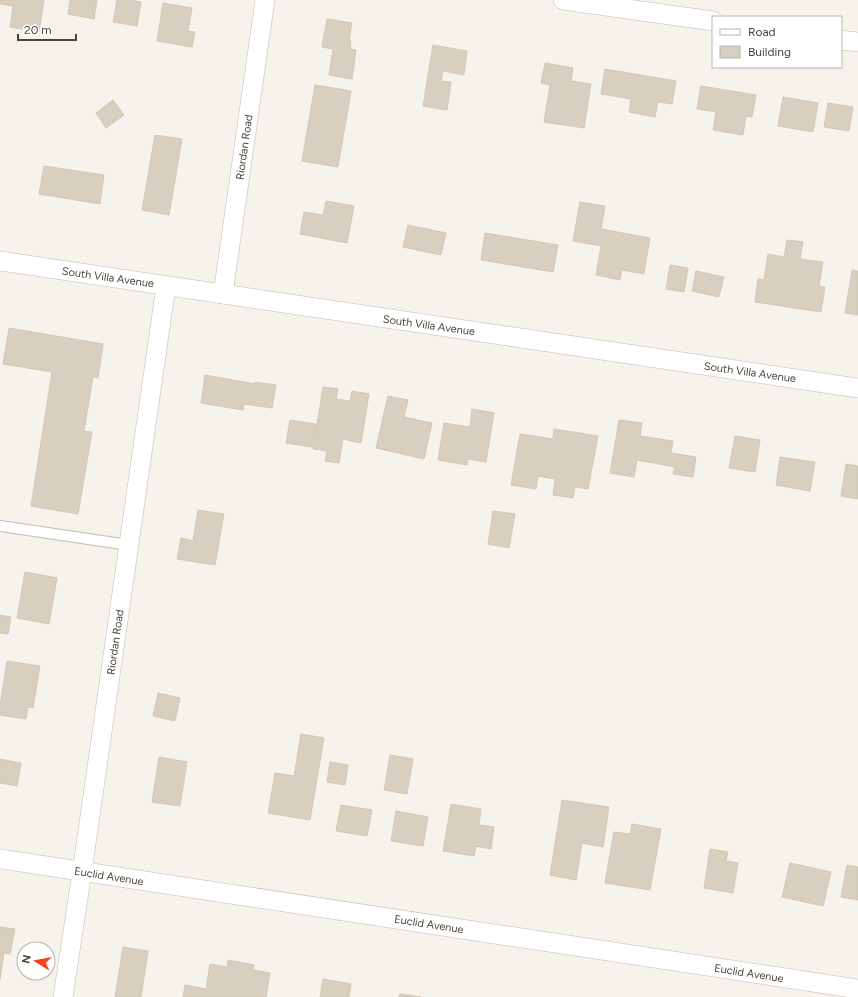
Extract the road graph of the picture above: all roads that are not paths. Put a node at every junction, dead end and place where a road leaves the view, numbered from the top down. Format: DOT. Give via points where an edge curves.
graph roads {
  1 [pos="265,0"];
  2 [pos="563,0"];
  3 [pos="712,21"];
  4 [pos="842,40"];
  5 [pos="858,42"];
  6 [pos="0,261"];
  7 [pos="166,286"];
  8 [pos="223,294"];
  9 [pos="858,388"];
  10 [pos="0,526"];
  11 [pos="129,545"];
  12 [pos="0,859"];
  13 [pos="82,872"];
  14 [pos="858,989"];
  15 [pos="63,997"];
  1 -- 8 [label="street, Riordan Road"];
  2 -- 3 [label="street"];
  4 -- 5 [label="street"];
  6 -- 7 [label="street, South Villa Avenue"];
  7 -- 8 [label="street, South Villa Avenue"];
  7 -- 11 [label="street, Riordan Road"];
  8 -- 9 [label="street, South Villa Avenue"];
  10 -- 11 [label="lane"];
  11 -- 13 [label="street, Riordan Road"];
  12 -- 13 [label="street, Euclid Avenue"];
  13 -- 14 [label="street, Euclid Avenue"];
  13 -- 15 [label="street, Riordan Road"];
}
